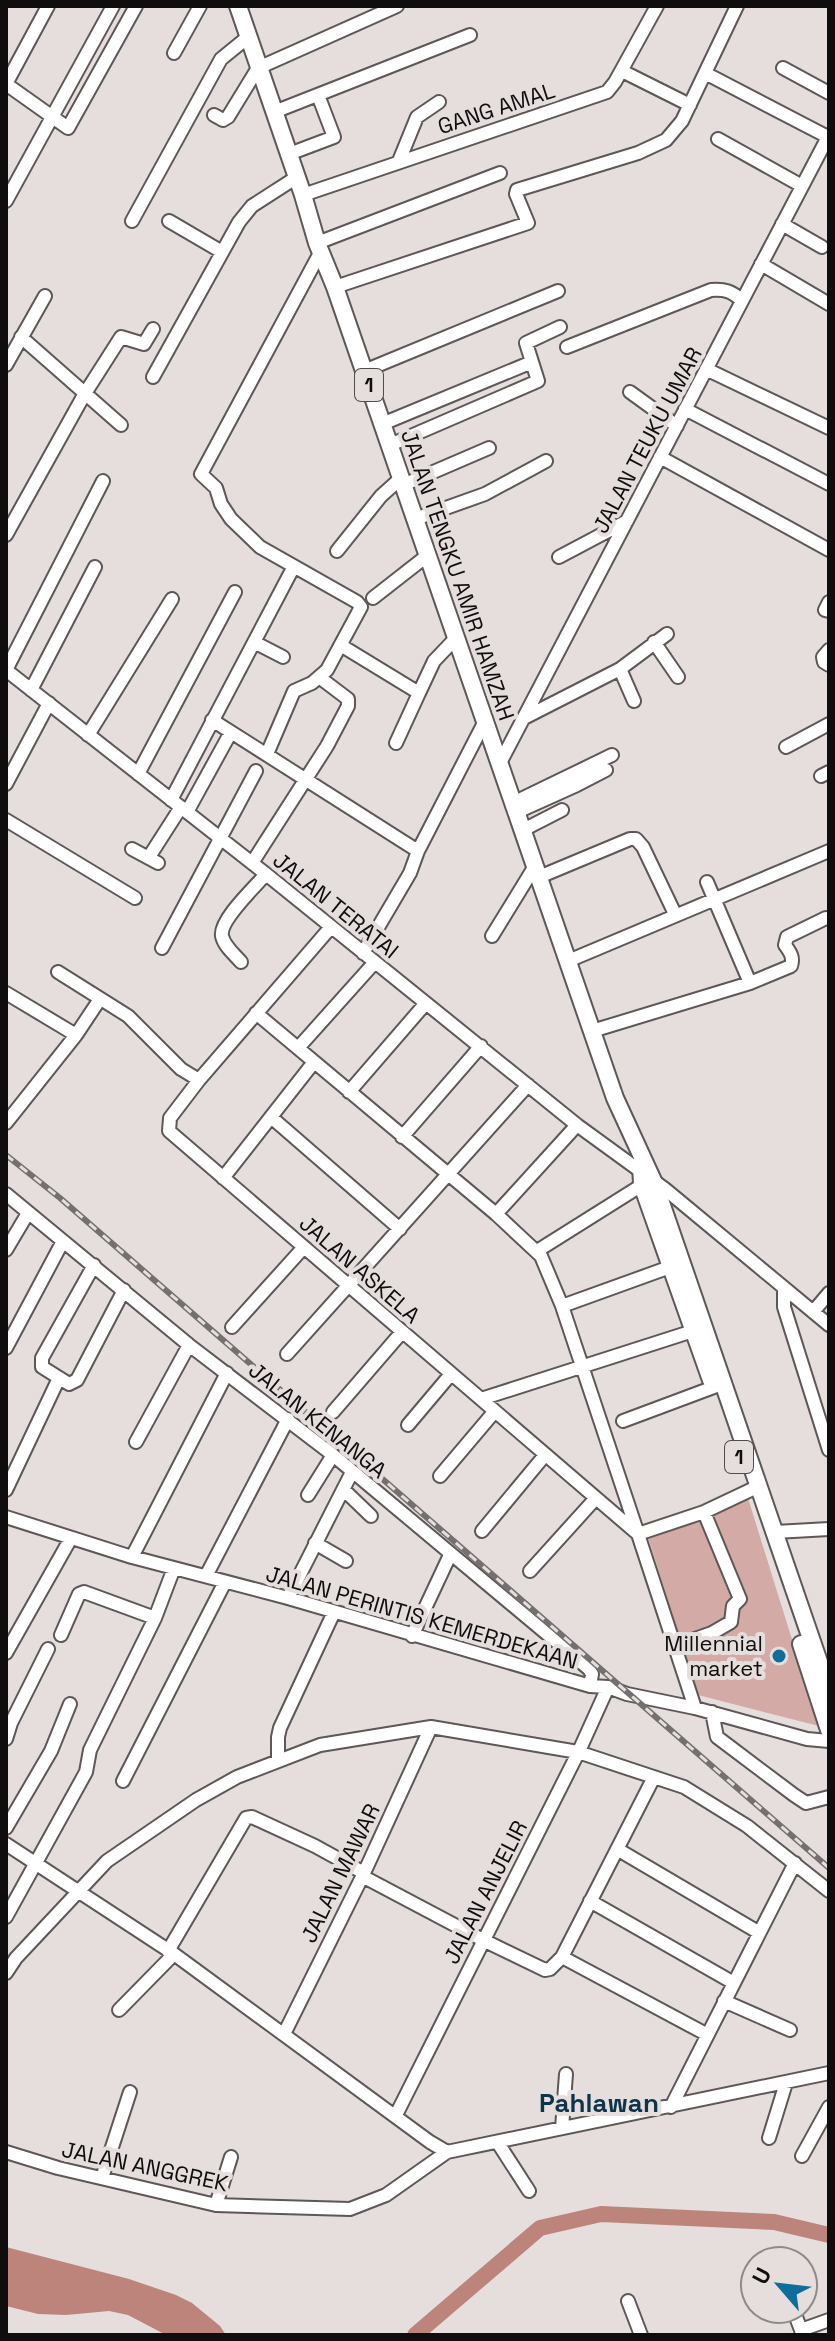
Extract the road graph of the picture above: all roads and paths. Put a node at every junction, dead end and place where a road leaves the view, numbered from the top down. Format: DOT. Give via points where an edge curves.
graph roads {
  1 [pos="48,6"];
  2 [pos="113,6"];
  3 [pos="136,6"];
  4 [pos="200,6"];
  5 [pos="238,6"];
  6 [pos="397,6"];
  7 [pos="657,6"];
  8 [pos="737,6"];
  9 [pos="470,35"];
  10 [pos="248,37"];
  11 [pos="174,53"];
  12 [pos="258,68"];
  13 [pos="783,68"];
  14 [pos="622,71"];
  15 [pos="705,73"];
  16 [pos="829,93"];
  17 [pos="318,95"];
  18 [pos="439,102"];
  19 [pos="690,105"];
  20 [pos="274,112"];
  21 [pos="214,115"];
  22 [pos="51,116"];
  23 [pos="828,136"];
  24 [pos="718,139"];
  25 [pos="289,154"];
  26 [pos="399,161"];
  27 [pos="500,173"];
  28 [pos="297,177"];
  29 [pos="802,186"];
  30 [pos="303,195"];
  31 [pos="6,201"];
  32 [pos="132,221"];
  33 [pos="169,221"];
  34 [pos="787,227"];
  35 [pos="822,247"];
  36 [pos="318,248"];
  37 [pos="222,252"];
  38 [pos="761,264"];
  39 [pos="335,287"];
  40 [pos="558,291"];
  41 [pos="45,296"];
  42 [pos="742,301"];
  43 [pos="829,304"];
  44 [pos="560,327"];
  45 [pos="153,329"];
  46 [pos="21,337"];
  47 [pos="567,347"];
  48 [pos="532,362"];
  49 [pos="6,365"];
  50 [pos="706,369"];
  51 [pos="364,371"];
  52 [pos="153,377"];
  53 [pos="630,392"];
  54 [pos="84,395"];
  55 [pos="685,409"];
  56 [pos="382,424"];
  57 [pos="121,425"];
  58 [pos="677,426"];
  59 [pos="829,428"];
  60 [pos="390,445"];
  61 [pos="489,448"];
  62 [pos="660,457"];
  63 [pos="546,461"];
  64 [pos="828,479"];
  65 [pos="103,481"];
  66 [pos="402,481"];
  67 [pos="415,519"];
  68 [pos="627,521"];
  69 [pos="6,535"];
  70 [pos="829,550"];
  71 [pos="337,551"];
  72 [pos="428,555"];
  73 [pos="559,557"];
  74 [pos="95,567"];
  75 [pos="293,568"];
  76 [pos="235,592"];
  77 [pos="373,598"];
  78 [pos="172,599"];
  79 [pos="829,602"];
  80 [pos="829,611"];
  81 [pos="667,634"];
  82 [pos="456,638"];
  83 [pos="254,642"];
  84 [pos="654,642"];
  85 [pos="342,646"];
  86 [pos="829,650"];
  87 [pos="283,657"];
  88 [pos="829,665"];
  89 [pos="620,669"];
  90 [pos="6,670"];
  91 [pos="319,677"];
  92 [pos="678,677"];
  93 [pos="31,690"];
  94 [pos="419,693"];
  95 [pos="634,701"];
  96 [pos="49,703"];
  97 [pos="524,718"];
  98 [pos="212,720"];
  99 [pos="485,721"];
  100 [pos="829,724"];
  101 [pos="231,732"];
  102 [pos="88,735"];
  103 [pos="396,743"];
  104 [pos="786,747"];
  105 [pos="267,754"];
  106 [pos="612,755"];
  107 [pos="500,763"];
  108 [pos="606,770"];
  109 [pos="256,771"];
  110 [pos="138,774"];
  111 [pos="305,781"];
  112 [pos="6,784"];
  113 [pos="180,806"];
  114 [pos="515,808"];
  115 [pos="562,810"];
  116 [pos="6,820"];
  117 [pos="523,830"];
  118 [pos="221,838"];
  119 [pos="132,849"];
  120 [pos="418,851"];
  121 [pos="829,851"];
  122 [pos="252,863"];
  123 [pos="537,871"];
  124 [pos="266,874"];
  125 [pos="707,882"];
  126 [pos="135,898"];
  127 [pos="715,899"];
  128 [pos="675,914"];
  129 [pos="826,918"];
  130 [pos="331,927"];
  131 [pos="492,936"];
  132 [pos="162,948"];
  133 [pos="363,953"];
  134 [pos="568,961"];
  135 [pos="241,962"];
  136 [pos="375,962"];
  137 [pos="58,972"];
  138 [pos="750,983"];
  139 [pos="6,993"];
  140 [pos="100,999"];
  141 [pos="426,1003"];
  142 [pos="256,1013"];
  143 [pos="592,1031"];
  144 [pos="76,1035"];
  145 [pos="481,1046"];
  146 [pos="298,1048"];
  147 [pos="314,1062"];
  148 [pos="199,1080"];
  149 [pos="528,1085"];
  150 [pos="349,1092"];
  151 [pos="271,1117"];
  152 [pos="6,1123"];
  153 [pos="577,1125"];
  154 [pos="402,1137"];
  155 [pos="644,1173"];
  156 [pos="448,1175"];
  157 [pos="223,1178"];
  158 [pos="6,1194"];
  159 [pos="28,1213"];
  160 [pos="496,1214"];
  161 [pos="400,1229"];
  162 [pos="63,1241"];
  163 [pos="304,1247"];
  164 [pos="6,1250"];
  165 [pos="537,1251"];
  166 [pos="94,1265"];
  167 [pos="670,1267"];
  168 [pos="349,1285"];
  169 [pos="784,1288"];
  170 [pos="124,1290"];
  171 [pos="829,1293"];
  172 [pos="562,1306"];
  173 [pos="813,1312"];
  174 [pos="829,1325"];
  175 [pos="232,1327"];
  176 [pos="693,1331"];
  177 [pos="402,1332"];
  178 [pos="189,1345"];
  179 [pos="6,1348"];
  180 [pos="287,1354"];
  181 [pos="580,1366"];
  182 [pos="227,1373"];
  183 [pos="451,1374"];
  184 [pos="59,1378"];
  185 [pos="714,1387"];
  186 [pos="481,1399"];
  187 [pos="495,1411"];
  188 [pos="333,1412"];
  189 [pos="288,1419"];
  190 [pos="623,1421"];
  191 [pos="408,1425"];
  192 [pos="136,1442"];
  193 [pos="829,1450"];
  194 [pos="333,1455"];
  195 [pos="545,1455"];
  196 [pos="352,1472"];
  197 [pos="440,1476"];
  198 [pos="755,1488"];
  199 [pos="6,1490"];
  200 [pos="344,1490"];
  201 [pos="308,1495"];
  202 [pos="596,1498"];
  203 [pos="704,1512"];
  204 [pos="371,1516"];
  205 [pos="7,1521"];
  206 [pos="829,1529"];
  207 [pos="482,1531"];
  208 [pos="775,1532"];
  209 [pos="638,1534"];
  210 [pos="71,1538"];
  211 [pos="315,1543"];
  212 [pos="450,1555"];
  213 [pos="132,1557"];
  214 [pos="346,1561"];
  215 [pos="174,1568"];
  216 [pos="530,1571"];
  217 [pos="206,1576"];
  218 [pos="225,1582"];
  219 [pos="288,1598"];
  220 [pos="334,1612"];
  221 [pos="155,1618"];
  222 [pos="61,1635"];
  223 [pos="412,1636"];
  224 [pos="675,1646"];
  225 [pos="48,1649"];
  226 [pos="6,1653"];
  227 [pos="590,1686"];
  228 [pos="608,1687"];
  229 [pos="829,1691"];
  230 [pos="70,1704"];
  231 [pos="695,1708"];
  232 [pos="712,1712"];
  233 [pos="431,1727"];
  234 [pos="829,1730"];
  235 [pos="6,1739"];
  236 [pos="829,1741"];
  237 [pos="578,1752"];
  238 [pos="278,1759"];
  239 [pos="654,1777"];
  240 [pos="123,1781"];
  241 [pos="829,1797"];
  242 [pos="6,1828"];
  243 [pos="6,1844"];
  244 [pos="617,1849"];
  245 [pos="795,1863"];
  246 [pos="35,1865"];
  247 [pos="363,1874"];
  248 [pos="829,1891"];
  249 [pos="77,1893"];
  250 [pos="590,1901"];
  251 [pos="6,1917"];
  252 [pos="758,1932"];
  253 [pos="483,1940"];
  254 [pos="171,1952"];
  255 [pos="562,1957"];
  256 [pos="6,1973"];
  257 [pos="732,1982"];
  258 [pos="724,2001"];
  259 [pos="119,2010"];
  260 [pos="790,2030"];
  261 [pos="284,2034"];
  262 [pos="706,2034"];
  263 [pos="829,2073"];
  264 [pos="566,2074"];
  265 [pos="786,2083"];
  266 [pos="130,2092"];
  267 [pos="671,2107"];
  268 [pos="829,2107"];
  269 [pos="396,2115"];
  270 [pos="562,2128"];
  271 [pos="769,2138"];
  272 [pos="498,2143"];
  273 [pos="6,2152"];
  274 [pos="447,2152"];
  275 [pos="802,2156"];
  276 [pos="231,2157"];
  277 [pos="102,2178"];
  278 [pos="529,2191"];
  279 [pos="216,2205"];
  280 [pos="628,2301"];
  281 [pos="829,2320"];
  282 [pos="802,2332"];
  283 [pos="641,2335"];
  1 -- 22 [label="street" via="6,84"];
  2 -- 22 [label="street"];
  3 -- 22 [label="street" via="71,127"];
  4 -- 11 [label="street"];
  5 -- 10 [label="main road, JALAN TENGKU AMIR HAMZAH / 1"];
  6 -- 12 [label="street"];
  7 -- 14 [label="street, GANG AMAL"];
  8 -- 15 [label="street"];
  9 -- 17 [label="street"];
  10 -- 12 [label="main road, JALAN TENGKU AMIR HAMZAH / 1"];
  10 -- 32 [label="street" via="221,59"];
  12 -- 20 [label="main road, JALAN TENGKU AMIR HAMZAH / 1"];
  12 -- 21 [label="street" via="228,117"];
  13 -- 16 [label="street"];
  14 -- 19 [label="street"];
  14 -- 26 [label="street, GANG AMAL" via="607,92"];
  15 -- 19 [label="street"];
  15 -- 23 [label="street"];
  17 -- 20 [label="street"];
  17 -- 25 [label="street" via="334,137"];
  18 -- 26 [label="street" via="417,117"];
  19 -- 39 [label="street" via="660,145 517,190 528,223"];
  20 -- 25 [label="main road, JALAN TENGKU AMIR HAMZAH / 1"];
  22 -- 31 [label="street"];
  23 -- 29 [label="street, JALAN TEUKU UMAR"];
  24 -- 29 [label="street"];
  25 -- 28 [label="main road, JALAN TENGKU AMIR HAMZAH / 1"];
  26 -- 30 [label="street, GANG AMAL"];
  27 -- 36 [label="street"];
  28 -- 30 [label="main road, JALAN TENGKU AMIR HAMZAH / 1"];
  28 -- 37 [label="street" via="252,206"];
  29 -- 34 [label="street, JALAN TEUKU UMAR"];
  30 -- 36 [label="main road, JALAN TENGKU AMIR HAMZAH / 1"];
  33 -- 37 [label="street"];
  34 -- 35 [label="street"];
  34 -- 38 [label="street, JALAN TEUKU UMAR"];
  36 -- 39 [label="main road, JALAN TENGKU AMIR HAMZAH / 1"];
  36 -- 75 [label="street" via="201,474 216,488 231,519"];
  37 -- 52 [label="street"];
  38 -- 42 [label="street, JALAN TEUKU UMAR"];
  38 -- 43 [label="street"];
  39 -- 51 [label="main road, JALAN TENGKU AMIR HAMZAH / 1"];
  40 -- 51 [label="street"];
  41 -- 46 [label="street"];
  42 -- 47 [label="street" via="724,289 711,290"];
  42 -- 50 [label="street, JALAN TEUKU UMAR"];
  44 -- 48 [label="street" via="526,343"];
  45 -- 54 [label="street" via="144,344 122,336"];
  46 -- 49 [label="street"];
  46 -- 54 [label="street"];
  48 -- 56 [label="street"];
  48 -- 60 [label="street" via="536,383"];
  50 -- 55 [label="street, JALAN TEUKU UMAR"];
  50 -- 59 [label="street"];
  51 -- 56 [label="main road, JALAN TENGKU AMIR HAMZAH / 1"];
  53 -- 58 [label="street"];
  54 -- 57 [label="street"];
  54 -- 69 [label="street"];
  55 -- 58 [label="street, JALAN TEUKU UMAR"];
  55 -- 64 [label="street"];
  56 -- 60 [label="main road, JALAN TENGKU AMIR HAMZAH / 1"];
  58 -- 62 [label="street, JALAN TEUKU UMAR"];
  60 -- 66 [label="main road, JALAN TENGKU AMIR HAMZAH / 1"];
  61 -- 66 [label="street"];
  62 -- 68 [label="street, JALAN TEUKU UMAR"];
  62 -- 70 [label="street"];
  63 -- 67 [label="street" via="485,494"];
  65 -- 90 [label="street"];
  66 -- 67 [label="main road, JALAN TENGKU AMIR HAMZAH / 1"];
  66 -- 71 [label="street" via="381,496"];
  67 -- 72 [label="main road, JALAN TENGKU AMIR HAMZAH / 1"];
  68 -- 73 [label="street"];
  68 -- 97 [label="street, JALAN TEUKU UMAR"];
  72 -- 77 [label="street"];
  72 -- 82 [label="main road, JALAN TENGKU AMIR HAMZAH / 1"];
  74 -- 93 [label="street"];
  75 -- 83 [label="street"];
  75 -- 85 [label="street" via="361,605"];
  76 -- 110 [label="street"];
  78 -- 102 [label="street"];
  79 -- 80 [label="street"];
  81 -- 84 [label="street"];
  82 -- 94 [label="street" via="434,661"];
  82 -- 99 [label="main road, JALAN TENGKU AMIR HAMZAH / 1"];
  83 -- 87 [label="street"];
  83 -- 98 [label="street"];
  84 -- 89 [label="street"];
  84 -- 92 [label="street"];
  85 -- 91 [label="street"];
  85 -- 94 [label="street"];
  86 -- 88 [label="street" via="823,659"];
  89 -- 95 [label="street"];
  89 -- 97 [label="street"];
  90 -- 93 [label="street, JALAN TERATAI"];
  91 -- 105 [label="street" via="294,691"];
  91 -- 111 [label="street" via="348,702"];
  93 -- 96 [label="street, JALAN TERATAI"];
  94 -- 103 [label="street"];
  96 -- 102 [label="street, JALAN TERATAI"];
  96 -- 112 [label="street"];
  97 -- 107 [label="street, JALAN TEUKU UMAR"];
  98 -- 101 [label="street"];
  98 -- 113 [label="street"];
  99 -- 107 [label="main road, JALAN TENGKU AMIR HAMZAH / 1"];
  99 -- 120 [label="street"];
  100 -- 104 [label="street"];
  101 -- 105 [label="street"];
  101 -- 113 [label="street"];
  102 -- 110 [label="street, JALAN TERATAI"];
  105 -- 111 [label="street"];
  106 -- 114 [label="street"];
  107 -- 114 [label="main road, JALAN TENGKU AMIR HAMZAH / 1"];
  108 -- 114 [label="street"];
  109 -- 118 [label="street"];
  110 -- 113 [label="street, JALAN TERATAI"];
  111 -- 120 [label="street"];
  111 -- 122 [label="street"];
  113 -- 118 [label="street, JALAN TERATAI"];
  113 -- 119 [label="street" via="153,860"];
  114 -- 117 [label="main road, JALAN TENGKU AMIR HAMZAH / 1"];
  115 -- 117 [label="street"];
  116 -- 126 [label="street"];
  117 -- 123 [label="main road, JALAN TENGKU AMIR HAMZAH / 1"];
  118 -- 122 [label="street, JALAN TERATAI"];
  118 -- 132 [label="street"];
  120 -- 133 [label="street"];
  121 -- 127 [label="street"];
  122 -- 124 [label="street, JALAN TERATAI"];
  123 -- 128 [label="street" via="636,839"];
  123 -- 131 [label="street"];
  123 -- 134 [label="main road, JALAN TENGKU AMIR HAMZAH / 1"];
  124 -- 130 [label="street, JALAN TERATAI"];
  124 -- 135 [label="street" via="222,928 226,946"];
  125 -- 127 [label="street"];
  127 -- 128 [label="street"];
  127 -- 138 [label="street"];
  128 -- 134 [label="street"];
  129 -- 138 [label="street" via="787,937 791,966"];
  130 -- 133 [label="street, JALAN TERATAI"];
  130 -- 142 [label="street, JALAN ASKELA"];
  133 -- 136 [label="street, JALAN TERATAI"];
  134 -- 143 [label="main road, JALAN TENGKU AMIR HAMZAH / 1"];
  136 -- 141 [label="street, JALAN TERATAI"];
  136 -- 146 [label="street"];
  137 -- 140 [label="street"];
  138 -- 143 [label="street"];
  139 -- 144 [label="street"];
  140 -- 144 [label="street"];
  140 -- 148 [label="street" via="128,1016"];
  141 -- 145 [label="street, JALAN TERATAI"];
  141 -- 150 [label="street"];
  142 -- 146 [label="street"];
  142 -- 148 [label="street, JALAN ASKELA"];
  143 -- 155 [label="main road, JALAN TENGKU AMIR HAMZAH / 1"];
  144 -- 152 [label="street"];
  145 -- 149 [label="street, JALAN TERATAI"];
  145 -- 154 [label="street"];
  146 -- 147 [label="street"];
  147 -- 150 [label="street"];
  147 -- 151 [label="street"];
  148 -- 157 [label="street, JALAN ASKELA" via="168,1128"];
  149 -- 153 [label="street, JALAN TERATAI"];
  149 -- 156 [label="street"];
  150 -- 154 [label="street"];
  151 -- 157 [label="street"];
  151 -- 161 [label="street"];
  153 -- 155 [label="street, JALAN TERATAI"];
  153 -- 160 [label="street"];
  154 -- 156 [label="street"];
  155 -- 165 [label="street"];
  155 -- 167 [label="main road, JALAN TENGKU AMIR HAMZAH / 1"];
  155 -- 169 [label="street, JALAN TERATAI"];
  155 -- 198 [label="main road, JALAN TENGKU AMIR HAMZAH / 1"];
  156 -- 160 [label="street"];
  156 -- 161 [label="street"];
  157 -- 163 [label="street, JALAN ASKELA"];
  158 -- 159 [label="street, JALAN KENANGA"];
  159 -- 162 [label="street, JALAN KENANGA"];
  159 -- 164 [label="street"];
  160 -- 165 [label="street"];
  161 -- 168 [label="street"];
  162 -- 166 [label="street, JALAN KENANGA"];
  162 -- 179 [label="street"];
  163 -- 168 [label="street, JALAN ASKELA"];
  163 -- 175 [label="street"];
  165 -- 172 [label="street"];
  166 -- 170 [label="street, JALAN KENANGA"];
  166 -- 184 [label="street" via="40,1362"];
  167 -- 172 [label="street"];
  167 -- 176 [label="main road, JALAN TENGKU AMIR HAMZAH / 1"];
  168 -- 177 [label="street, JALAN ASKELA"];
  168 -- 180 [label="street"];
  169 -- 173 [label="street, JALAN TERATAI"];
  169 -- 193 [label="street" via="784,1307"];
  170 -- 178 [label="street, JALAN KENANGA"];
  170 -- 184 [label="street" via="77,1380 69,1384"];
  171 -- 173 [label="street"];
  172 -- 181 [label="street"];
  173 -- 174 [label="street, JALAN TERATAI"];
  176 -- 181 [label="street"];
  176 -- 185 [label="main road, JALAN TENGKU AMIR HAMZAH / 1"];
  177 -- 183 [label="street, JALAN ASKELA"];
  177 -- 188 [label="street"];
  178 -- 182 [label="street, JALAN KENANGA"];
  178 -- 192 [label="street"];
  181 -- 186 [label="street"];
  181 -- 209 [label="street"];
  182 -- 189 [label="street, JALAN KENANGA"];
  182 -- 213 [label="street"];
  183 -- 186 [label="street, JALAN ASKELA"];
  183 -- 191 [label="street"];
  184 -- 199 [label="street"];
  185 -- 190 [label="street"];
  185 -- 198 [label="main road, JALAN TENGKU AMIR HAMZAH / 1"];
  186 -- 187 [label="street, JALAN ASKELA"];
  187 -- 195 [label="street, JALAN ASKELA"];
  187 -- 197 [label="street"];
  189 -- 194 [label="street, JALAN KENANGA"];
  189 -- 217 [label="street"];
  194 -- 196 [label="street, JALAN KENANGA"];
  194 -- 201 [label="street"];
  195 -- 202 [label="street, JALAN ASKELA"];
  195 -- 207 [label="street"];
  196 -- 200 [label="street"];
  196 -- 212 [label="street, JALAN KENANGA"];
  198 -- 203 [label="street"];
  198 -- 208 [label="main road, JALAN TENGKU AMIR HAMZAH / 1"];
  198 -- 234 [label="main road, JALAN TENGKU AMIR HAMZAH / 1"];
  200 -- 204 [label="street"];
  200 -- 211 [label="street"];
  202 -- 209 [label="street, JALAN ASKELA"];
  202 -- 216 [label="street"];
  203 -- 209 [label="street"];
  203 -- 224 [label="street" via="740,1599 731,1622"];
  205 -- 210 [label="street, JALAN PERINTIS KEMERDEKAAN"];
  206 -- 208 [label="street"];
  208 -- 229 [label="main road, JALAN TENGKU AMIR HAMZAH / 1"];
  209 -- 224 [label="street"];
  210 -- 213 [label="street, JALAN PERINTIS KEMERDEKAAN"];
  210 -- 226 [label="street"];
  211 -- 214 [label="street"];
  211 -- 219 [label="street"];
  212 -- 223 [label="street"];
  212 -- 227 [label="street, JALAN KENANGA" via="589,1669"];
  213 -- 215 [label="street, JALAN PERINTIS KEMERDEKAAN"];
  215 -- 217 [label="street, JALAN PERINTIS KEMERDEKAAN"];
  215 -- 221 [label="street"];
  217 -- 218 [label="street, JALAN PERINTIS KEMERDEKAAN"];
  218 -- 219 [label="street, JALAN PERINTIS KEMERDEKAAN"];
  218 -- 240 [label="street"];
  219 -- 220 [label="street, JALAN PERINTIS KEMERDEKAAN"];
  220 -- 223 [label="street, JALAN PERINTIS KEMERDEKAAN"];
  220 -- 238 [label="street" via="280,1728"];
  221 -- 222 [label="street" via="84,1592"];
  221 -- 246 [label="street" via="90,1750 86,1772"];
  223 -- 227 [label="street, JALAN PERINTIS KEMERDEKAAN"];
  224 -- 231 [label="street"];
  225 -- 235 [label="street"];
  227 -- 228 [label="street, JALAN PERINTIS KEMERDEKAAN"];
  228 -- 231 [label="street, JALAN PERINTIS KEMERDEKAAN"];
  228 -- 237 [label="street, JALAN ANJELIR"];
  230 -- 242 [label="street" via="51,1751"];
  231 -- 232 [label="street, JALAN PERINTIS KEMERDEKAAN"];
  232 -- 236 [label="street, JALAN PERINTIS KEMERDEKAAN"];
  232 -- 241 [label="street" via="717,1737 794,1795 806,1803"];
  233 -- 237 [label="street"];
  233 -- 238 [label="street" via="345,1739"];
  233 -- 247 [label="street, JALAN MAWAR"];
  237 -- 239 [label="street"];
  237 -- 253 [label="street, JALAN ANJELIR"];
  238 -- 249 [label="street" via="184,1808 107,1861"];
  239 -- 244 [label="street"];
  239 -- 245 [label="street" via="684,1787"];
  243 -- 246 [label="street"];
  244 -- 250 [label="street"];
  244 -- 252 [label="street"];
  245 -- 248 [label="street"];
  245 -- 252 [label="street"];
  246 -- 249 [label="street"];
  246 -- 251 [label="street"];
  247 -- 253 [label="street"];
  247 -- 254 [label="street" via="315,1846 246,1818"];
  247 -- 261 [label="street, JALAN MAWAR"];
  249 -- 254 [label="street"];
  249 -- 256 [label="street"];
  250 -- 255 [label="street"];
  250 -- 257 [label="street"];
  252 -- 257 [label="street"];
  253 -- 255 [label="street" via="545,1970"];
  253 -- 269 [label="street, JALAN ANJELIR"];
  254 -- 259 [label="street"];
  254 -- 261 [label="street"];
  255 -- 262 [label="street"];
  257 -- 258 [label="street"];
  258 -- 260 [label="street"];
  258 -- 262 [label="street"];
  261 -- 269 [label="street"];
  262 -- 267 [label="street"];
  263 -- 265 [label="street, JALAN ANGGREK"];
  264 -- 270 [label="street"];
  265 -- 267 [label="street, JALAN ANGGREK"];
  265 -- 271 [label="street"];
  266 -- 277 [label="street"];
  267 -- 270 [label="street, JALAN ANGGREK"];
  268 -- 275 [label="street"];
  269 -- 274 [label="street"];
  270 -- 272 [label="street, JALAN ANGGREK"];
  272 -- 274 [label="street, JALAN ANGGREK"];
  272 -- 278 [label="street"];
  273 -- 277 [label="street, JALAN ANGGREK"];
  274 -- 279 [label="street, JALAN ANGGREK" via="386,2195 350,2209"];
  276 -- 279 [label="street"];
  277 -- 279 [label="street, JALAN ANGGREK"];
  280 -- 283 [label="street"];
  281 -- 282 [label="street"];
}
